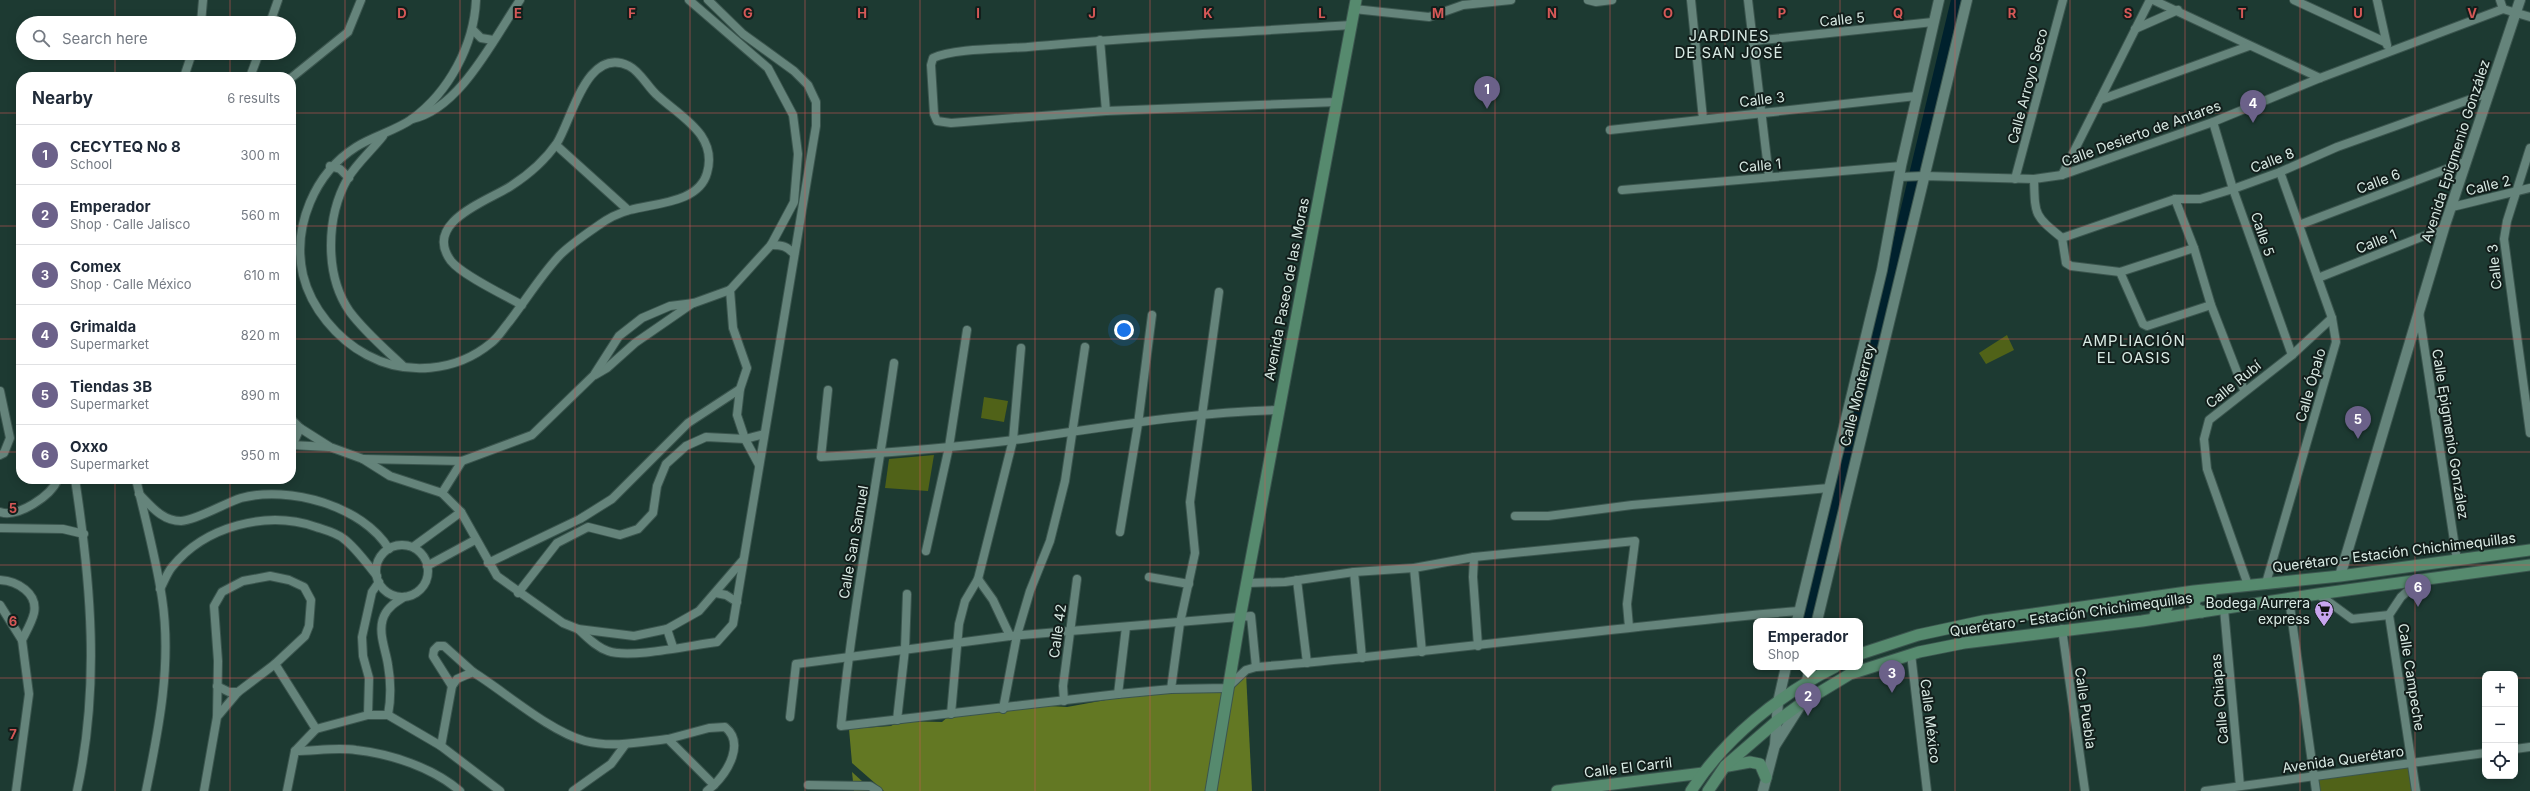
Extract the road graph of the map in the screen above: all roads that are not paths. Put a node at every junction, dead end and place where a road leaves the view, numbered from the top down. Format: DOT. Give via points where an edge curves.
graph roads {
  1 [pos="203,0"];
  2 [pos="278,0"];
  3 [pos="361,0"];
  4 [pos="476,0"];
  5 [pos="520,0"];
  6 [pos="689,0"];
  7 [pos="708,0"];
  8 [pos="1511,0"];
  9 [pos="1612,0"];
  10 [pos="1690,0"];
  11 [pos="1748,0"];
  12 [pos="1939,0"];
  13 [pos="1967,0"];
  14 [pos="2064,0"];
  15 [pos="2152,0"];
  16 [pos="2294,0"];
  17 [pos="2376,0"];
  18 [pos="2500,0"];
  19 [pos="2520,0"];
  20 [pos="1589,1"];
  21 [pos="1355,5"];
  22 [pos="2503,9"];
  23 [pos="2178,10"];
  24 [pos="2516,13"];
  25 [pos="202,16"];
  26 [pos="272,16"];
  27 [pos="2530,17"];
  28 [pos="1933,22"];
  29 [pos="1351,25"];
  30 [pos="2136,29"];
  31 [pos="474,30"];
  32 [pos="493,40"];
  33 [pos="1100,40"];
  34 [pos="1753,41"];
  35 [pos="2385,42"];
  36 [pos="2249,46"];
  37 [pos="2391,51"];
  38 [pos="190,60"];
  39 [pos="256,60"];
  40 [pos="186,72"];
  41 [pos="252,72"];
  42 [pos="296,74"];
  43 [pos="2320,78"];
  44 [pos="2488,93"];
  45 [pos="1916,96"];
  46 [pos="2100,100"];
  47 [pos="1337,102"];
  48 [pos="1106,111"];
  49 [pos="1761,112"];
  50 [pos="411,119"];
  51 [pos="1703,119"];
  52 [pos="2213,122"];
  53 [pos="1610,130"];
  54 [pos="384,134"];
  55 [pos="556,145"];
  56 [pos="2530,148"];
  57 [pos="2466,162"];
  58 [pos="330,166"];
  59 [pos="1901,166"];
  60 [pos="2280,172"];
  61 [pos="2062,175"];
  62 [pos="1923,176"];
  63 [pos="1770,177"];
  64 [pos="1901,177"];
  65 [pos="349,178"];
  66 [pos="2015,179"];
  67 [pos="2034,180"];
  68 [pos="2530,188"];
  69 [pos="2234,189"];
  70 [pos="1622,190"];
  71 [pos="2516,191"];
  72 [pos="2176,199"];
  73 [pos="2452,207"];
  74 [pos="628,210"];
  75 [pos="2299,224"];
  76 [pos="2444,228"];
  77 [pos="2062,238"];
  78 [pos="771,246"];
  79 [pos="2194,248"];
  80 [pos="794,254"];
  81 [pos="2120,272"];
  82 [pos="2318,278"];
  83 [pos="730,290"];
  84 [pos="1219,292"];
  85 [pos="694,303"];
  86 [pos="2211,304"];
  87 [pos="522,305"];
  88 [pos="2419,311"];
  89 [pos="1152,315"];
  90 [pos="2332,318"];
  91 [pos="967,330"];
  92 [pos="1085,347"];
  93 [pos="1021,348"];
  94 [pos="2292,354"];
  95 [pos="894,363"];
  96 [pos="404,367"];
  97 [pos="594,375"];
  98 [pos="740,389"];
  99 [pos="828,390"];
  100 [pos="2244,390"];
  101 [pos="0,392"];
  102 [pos="1279,410"];
  103 [pos="1203,414"];
  104 [pos="296,424"];
  105 [pos="1138,424"];
  106 [pos="300,428"];
  107 [pos="1073,432"];
  108 [pos="2530,433"];
  109 [pos="764,434"];
  110 [pos="296,437"];
  111 [pos="745,439"];
  112 [pos="1013,440"];
  113 [pos="296,446"];
  114 [pos="330,447"];
  115 [pos="949,447"];
  116 [pos="882,453"];
  117 [pos="0,455"];
  118 [pos="363,459"];
  119 [pos="462,462"];
  120 [pos="759,465"];
  121 [pos="56,484"];
  122 [pos="76,484"];
  123 [pos="137,484"];
  124 [pos="1829,488"];
  125 [pos="139,493"];
  126 [pos="442,493"];
  127 [pos="0,512"];
  128 [pos="460,512"];
  129 [pos="1515,516"];
  130 [pos="0,528"];
  131 [pos="1120,532"];
  132 [pos="84,534"];
  133 [pos="475,540"];
  134 [pos="413,548"];
  135 [pos="389,549"];
  136 [pos="2530,550"];
  137 [pos="926,551"];
  138 [pos="1474,557"];
  139 [pos="743,560"];
  140 [pos="2457,560"];
  141 [pos="488,563"];
  142 [pos="2530,564"];
  143 [pos="427,566"];
  144 [pos="1414,568"];
  145 [pos="1354,572"];
  146 [pos="2340,576"];
  147 [pos="1149,577"];
  148 [pos="378,579"];
  149 [pos="978,579"];
  150 [pos="1077,579"];
  151 [pos="0,580"];
  152 [pos="1297,580"];
  153 [pos="2302,580"];
  154 [pos="2422,580"];
  155 [pos="1246,583"];
  156 [pos="2266,583"];
  157 [pos="1189,584"];
  158 [pos="2248,585"];
  159 [pos="160,589"];
  160 [pos="518,592"];
  161 [pos="716,593"];
  162 [pos="907,594"];
  163 [pos="2318,594"];
  164 [pos="404,596"];
  165 [pos="2152,597"];
  166 [pos="2289,599"];
  167 [pos="737,602"];
  168 [pos="0,605"];
  169 [pos="2224,609"];
  170 [pos="1799,610"];
  171 [pos="2202,612"];
  172 [pos="2389,615"];
  173 [pos="1240,618"];
  174 [pos="1798,618"];
  175 [pos="1818,618"];
  176 [pos="2142,621"];
  177 [pos="1180,623"];
  178 [pos="1126,627"];
  179 [pos="1629,627"];
  180 [pos="578,629"];
  181 [pos="667,629"];
  182 [pos="2062,629"];
  183 [pos="1070,631"];
  184 [pos="1013,636"];
  185 [pos="22,640"];
  186 [pos="956,645"];
  187 [pos="1478,646"];
  188 [pos="673,647"];
  189 [pos="905,649"];
  190 [pos="1422,652"];
  191 [pos="1863,653"];
  192 [pos="1910,654"];
  193 [pos="848,657"];
  194 [pos="1362,658"];
  195 [pos="1307,663"];
  196 [pos="275,664"];
  197 [pos="1256,667"];
  198 [pos="1785,670"];
  199 [pos="1809,670"];
  200 [pos="1830,670"];
  201 [pos="1862,670"];
  202 [pos="1863,670"];
  203 [pos="473,672"];
  204 [pos="1806,684"];
  205 [pos="217,686"];
  206 [pos="452,686"];
  207 [pos="1227,688"];
  208 [pos="1171,690"];
  209 [pos="238,692"];
  210 [pos="1118,694"];
  211 [pos="1064,701"];
  212 [pos="1778,702"];
  213 [pos="1802,703"];
  214 [pos="1003,709"];
  215 [pos="951,714"];
  216 [pos="368,715"];
  217 [pos="388,715"];
  218 [pos="217,716"];
  219 [pos="790,717"];
  220 [pos="897,720"];
  221 [pos="1777,721"];
  222 [pos="316,729"];
  223 [pos="668,738"];
  224 [pos="625,744"];
  225 [pos="1775,745"];
  226 [pos="441,746"];
  227 [pos="2530,747"];
  228 [pos="2518,749"];
  229 [pos="295,751"];
  230 [pos="2482,753"];
  231 [pos="2413,763"];
  232 [pos="1726,766"];
  233 [pos="1703,773"];
  234 [pos="2315,776"];
  235 [pos="1766,778"];
  236 [pos="808,786"];
  237 [pos="2240,786"];
  238 [pos="710,788"];
  239 [pos="1587,789"];
  240 [pos="16,791"];
  241 [pos="77,791"];
  242 [pos="146,791"];
  243 [pos="204,791"];
  244 [pos="287,791"];
  245 [pos="460,791"];
  246 [pos="500,791"];
  247 [pos="572,791"];
  248 [pos="878,791"];
  249 [pos="1211,791"];
  250 [pos="1557,791"];
  251 [pos="1691,791"];
  252 [pos="1708,791"];
  253 [pos="1763,791"];
  254 [pos="1927,791"];
  255 [pos="2085,791"];
  256 [pos="2205,791"];
  257 [pos="2316,791"];
  258 [pos="2416,791"];
  1 -- 25 [label="street"];
  2 -- 26 [label="street"];
  3 -- 42 [label="street" via="348,32"];
  4 -- 31 [label="street"];
  5 -- 32 [label="street"];
  6 -- 78 [label="street" via="768,68 793,114 798,154 794,202"];
  7 -- 80 [label="street" via="743,34 794,71 808,85 816,102 816,126"];
  8 -- 21 [label="street" via="1463,5 1429,17"];
  9 -- 20 [label="street"];
  10 -- 51 [label="street"];
  11 -- 34 [label="street"];
  12 -- 28 [label="street, Calle Monterrey"];
  13 -- 62 [label="street, Calle Monterrey"];
  14 -- 66 [label="street, Calle Arroyo Seco"];
  15 -- 23 [label="street"];
  15 -- 30 [label="street"];
  16 -- 35 [label="street"];
  17 -- 35 [label="street"];
  18 -- 22 [label="street"];
  19 -- 24 [label="street, Avenida Epigmenio González"];
  21 -- 29 [label="main road, Avenida Paseo de las Moras"];
  22 -- 24 [label="street"];
  22 -- 37 [label="street, Calle Desierto de Antares"];
  23 -- 30 [label="street"];
  23 -- 36 [label="street"];
  24 -- 27 [label="street"];
  24 -- 44 [label="street, Avenida Epigmenio González"];
  28 -- 34 [label="street, Calle 5"];
  28 -- 45 [label="street, Calle Monterrey"];
  29 -- 33 [label="street"];
  29 -- 47 [label="main road, Avenida Paseo de las Moras"];
  30 -- 46 [label="street"];
  31 -- 32 [label="street" via="481,38"];
  31 -- 50 [label="street" via="458,66 433,100"];
  32 -- 50 [label="street" via="482,60 457,92 425,116"];
  33 -- 48 [label="street"];
  33 -- 48 [label="street" via="939,55 933,58 931,65 934,114 937,121 951,123"];
  34 -- 49 [label="street"];
  35 -- 37 [label="street"];
  36 -- 43 [label="street"];
  36 -- 46 [label="street"];
  37 -- 43 [label="street, Calle Desierto de Antares"];
  38 -- 40 [label="street"];
  39 -- 41 [label="street"];
  43 -- 52 [label="street, Calle Desierto de Antares"];
  44 -- 57 [label="street, Avenida Epigmenio González"];
  44 -- 60 [label="street, Calle 8" via="2337,147"];
  45 -- 49 [label="street, Calle 3"];
  45 -- 59 [label="street, Calle Monterrey"];
  46 -- 61 [label="street"];
  47 -- 48 [label="street"];
  47 -- 102 [label="main road, Avenida Paseo de las Moras"];
  49 -- 51 [label="street, Calle 3"];
  49 -- 63 [label="street"];
  50 -- 54 [label="street"];
  51 -- 53 [label="street, Calle 3"];
  52 -- 61 [label="street, Calle Desierto de Antares"];
  52 -- 69 [label="street, Calle 5"];
  54 -- 58 [label="street" via="358,146"];
  54 -- 65 [label="street"];
  55 -- 74 [label="street"];
  55 -- 74 [label="street" via="590,75 612,63 626,64 634,69 656,95 699,132 706,141 709,161 704,182 696,190 665,204"];
  55 -- 87 [label="street" via="512,186 458,216 445,232 445,249 452,262"];
  56 -- 71 [label="street, Calle 3"];
  57 -- 73 [label="street, Avenida Epigmenio González"];
  57 -- 75 [label="street, Calle 6"];
  58 -- 65 [label="street"];
  58 -- 96 [label="street" via="310,201 302,238 303,274 314,300 341,337 356,349 379,361"];
  59 -- 63 [label="street, Calle 1"];
  59 -- 64 [label="street, Calle Monterrey"];
  60 -- 69 [label="street, Calle 8"];
  60 -- 75 [label="street, Calle Ópalo"];
  61 -- 67 [label="street, Calle Desierto de Antares"];
  62 -- 64 [label="street, Calle Desierto de Antares"];
  62 -- 66 [label="street, Calle Desierto de Antares"];
  62 -- 175 [label="street, Calle Monterrey"];
  63 -- 70 [label="street, Calle 1"];
  64 -- 124 [label="street, Calle Monterrey" via="1882,270"];
  65 -- 96 [label="street" via="332,223 332,254 337,285 349,311 371,337"];
  66 -- 67 [label="street, Calle Desierto de Antares"];
  67 -- 77 [label="street" via="2039,219"];
  68 -- 71 [label="street, Calle 2"];
  69 -- 72 [label="street, Calle 8" via="2200,199"];
  69 -- 94 [label="street, Calle 5"];
  71 -- 73 [label="street, Calle 2"];
  71 -- 108 [label="street, Calle 3" via="2504,239"];
  72 -- 77 [label="street, Calle 8"];
  72 -- 79 [label="street"];
  73 -- 76 [label="street, Avenida Epigmenio González"];
  74 -- 87 [label="street" via="602,222 560,256"];
  75 -- 82 [label="street, Calle Ópalo"];
  76 -- 82 [label="street, Calle 1"];
  76 -- 88 [label="street, Avenida Epigmenio González"];
  77 -- 81 [label="street" via="2066,263 2071,266"];
  78 -- 80 [label="street" via="789,247"];
  78 -- 83 [label="street"];
  79 -- 81 [label="street"];
  79 -- 86 [label="street"];
  80 -- 109 [label="street"];
  81 -- 86 [label="street" via="2143,324 2147,326"];
  82 -- 90 [label="street, Calle Ópalo"];
  83 -- 85 [label="street"];
  83 -- 98 [label="street" via="733,328 747,368"];
  84 -- 103 [label="street"];
  85 -- 97 [label="street" via="635,343 607,368"];
  85 -- 97 [label="street" via="670,306 642,318 619,336"];
  86 -- 100 [label="street"];
  87 -- 96 [label="street" via="493,342 468,358 436,369"];
  88 -- 140 [label="street, Calle Epigmenio González"];
  88 -- 146 [label="street, Avenida Epigmenio González"];
  89 -- 105 [label="street"];
  90 -- 94 [label="street, Calle Rubí"];
  90 -- 156 [label="street, Calle Ópalo" via="2336,342"];
  91 -- 115 [label="street"];
  92 -- 107 [label="street"];
  93 -- 112 [label="street"];
  94 -- 100 [label="street, Calle Rubí"];
  95 -- 116 [label="street, Calle San Samuel"];
  97 -- 119 [label="street" via="532,435"];
  98 -- 111 [label="street" via="737,415"];
  98 -- 141 [label="street" via="688,423 612,499 580,518"];
  99 -- 116 [label="street" via="821,457"];
  100 -- 158 [label="street, Calle Rubí" via="2209,420 2204,439 2207,469"];
  101 -- 117 [label="street" via="10,438 4,453"];
  102 -- 103 [label="street"];
  102 -- 155 [label="main road, Avenida Paseo de las Moras"];
  103 -- 105 [label="street"];
  103 -- 157 [label="street" via="1190,502 1195,553"];
  104 -- 106 [label="street"];
  105 -- 107 [label="street"];
  105 -- 131 [label="street"];
  106 -- 110 [label="street"];
  106 -- 114 [label="street"];
  107 -- 112 [label="street"];
  107 -- 184 [label="street" via="1065,481 1050,541"];
  109 -- 111 [label="street"];
  109 -- 120 [label="street"];
  111 -- 120 [label="street"];
  111 -- 160 [label="street" via="706,437 686,446 666,464 657,486 652,513 638,530 620,535 588,527 557,543"];
  112 -- 115 [label="street"];
  112 -- 149 [label="street"];
  113 -- 114 [label="street"];
  114 -- 118 [label="street"];
  115 -- 116 [label="street"];
  115 -- 137 [label="street"];
  116 -- 193 [label="street, Calle San Samuel"];
  118 -- 119 [label="street"];
  118 -- 126 [label="street" via="390,476"];
  119 -- 126 [label="street"];
  120 -- 139 [label="street"];
  121 -- 127 [label="street" via="37,504 6,514"];
  122 -- 132 [label="street"];
  123 -- 125 [label="street"];
  124 -- 129 [label="street" via="1632,504 1548,516"];
  124 -- 170 [label="street, Calle Monterrey"];
  125 -- 135 [label="street" via="160,515 181,520 242,498 272,495 306,497 333,506 366,524 382,538"];
  125 -- 159 [label="street"];
  126 -- 128 [label="street"];
  128 -- 133 [label="street"];
  128 -- 134 [label="street"];
  130 -- 132 [label="street" via="63,529"];
  132 -- 241 [label="street" via="92,647 90,717"];
  133 -- 141 [label="street"];
  133 -- 143 [label="street"];
  134 -- 135 [label="street" via="400,545"];
  134 -- 143 [label="street" via="422,555"];
  135 -- 148 [label="street" via="380,558"];
  136 -- 140 [label="main road, Querétaro - Estación Chichimequillas"];
  138 -- 144 [label="street"];
  138 -- 179 [label="street" via="1635,541 1627,604"];
  138 -- 187 [label="street"];
  139 -- 161 [label="street"];
  139 -- 167 [label="street"];
  140 -- 146 [label="main road, Querétaro - Estación Chichimequillas"];
  141 -- 160 [label="street" via="496,576"];
  142 -- 154 [label="main road, Querétaro - Estación Chichimequillas"];
  143 -- 164 [label="street" via="424,584 415,593"];
  144 -- 145 [label="street"];
  144 -- 190 [label="street"];
  145 -- 152 [label="street"];
  145 -- 194 [label="street"];
  146 -- 153 [label="main road, Querétaro - Estación Chichimequillas"];
  147 -- 157 [label="street"];
  148 -- 159 [label="street" via="344,539 298,521 274,519 217,532 190,549 172,568"];
  148 -- 164 [label="street" via="386,591"];
  148 -- 216 [label="street" via="372,592 362,637 363,656 369,678"];
  149 -- 184 [label="street"];
  149 -- 186 [label="street" via="965,601"];
  150 -- 183 [label="street, Calle 42"];
  151 -- 185 [label="street" via="11,580 22,585 32,600 34,613"];
  152 -- 155 [label="street"];
  152 -- 195 [label="street"];
  153 -- 156 [label="main road, Querétaro - Estación Chichimequillas"];
  153 -- 171 [label="main road" via="2198,597 2194,605"];
  154 -- 163 [label="main road, Querétaro - Estación Chichimequillas"];
  154 -- 172 [label="street, Calle Campeche" via="2408,589"];
  155 -- 173 [label="main road, Avenida Paseo de las Moras"];
  156 -- 158 [label="main road, Querétaro - Estación Chichimequillas"];
  157 -- 177 [label="street"];
  158 -- 165 [label="main road, Querétaro - Estación Chichimequillas"];
  159 -- 242 [label="street" via="165,658 163,708"];
  160 -- 180 [label="street" via="563,623"];
  161 -- 167 [label="street" via="726,595"];
  161 -- 181 [label="street" via="699,611"];
  162 -- 189 [label="street"];
  163 -- 166 [label="main road, Querétaro - Estación Chichimequillas"];
  163 -- 172 [label="street" via="2352,619"];
  164 -- 217 [label="street" via="383,617 381,633 388,666"];
  165 -- 176 [label="main road" via="2165,601 2166,611"];
  165 -- 191 [label="main road, Querétaro - Estación Chichimequillas" via="1983,622 1918,635"];
  166 -- 169 [label="main road, Querétaro - Estación Chichimequillas"];
  166 -- 234 [label="street"];
  167 -- 188 [label="street" via="733,624 717,642"];
  168 -- 185 [label="street"];
  169 -- 171 [label="main road, Querétaro - Estación Chichimequillas"];
  169 -- 237 [label="street, Calle Chiapas"];
  170 -- 174 [label="street, Calle Monterrey"];
  170 -- 179 [label="street"];
  171 -- 176 [label="main road, Querétaro - Estación Chichimequillas"];
  172 -- 231 [label="street, Calle Campeche"];
  173 -- 177 [label="street"];
  173 -- 197 [label="street" via="1251,616"];
  173 -- 207 [label="main road, Avenida Paseo de las Moras"];
  176 -- 182 [label="main road, Querétaro - Estación Chichimequillas"];
  177 -- 178 [label="street"];
  177 -- 208 [label="street"];
  178 -- 183 [label="street"];
  178 -- 210 [label="street"];
  179 -- 187 [label="street"];
  180 -- 181 [label="street" via="634,636"];
  180 -- 188 [label="street" via="592,642 609,652 649,651"];
  181 -- 188 [label="street"];
  182 -- 192 [label="main road, Querétaro - Estación Chichimequillas" via="1964,642"];
  182 -- 255 [label="street, Calle Puebla"];
  183 -- 184 [label="street"];
  183 -- 211 [label="street, Calle 42"];
  184 -- 186 [label="street"];
  184 -- 214 [label="street"];
  185 -- 240 [label="street" via="30,694"];
  186 -- 189 [label="street"];
  186 -- 215 [label="street"];
  187 -- 190 [label="street"];
  189 -- 193 [label="street"];
  189 -- 220 [label="street"];
  190 -- 194 [label="street"];
  192 -- 202 [label="main road, Querétaro - Estación Chichimequillas"];
  192 -- 254 [label="street, Calle México"];
  193 -- 219 [label="street" via="796,664"];
  193 -- 220 [label="street, Calle San Samuel" via="842,726"];
  194 -- 195 [label="street"];
  195 -- 197 [label="street"];
  196 -- 205 [label="street" via="305,636 309,626 311,600 304,587 289,580 270,576 243,581 222,592 214,606"];
  196 -- 209 [label="street"];
  196 -- 222 [label="street"];
  197 -- 207 [label="street" via="1246,670"];
  198 -- 212 [label="street"];
  199 -- 204 [label="street"];
  200 -- 204 [label="main road"];
  201 -- 213 [label="main road, Querétaro - Estación Chichimequillas" via="1850,674"];
  203 -- 206 [label="street" via="457,680"];
  203 -- 206 [label="street" via="444,646 438,646 434,650 434,656"];
  203 -- 224 [label="street" via="557,728 585,741"];
  204 -- 212 [label="main road"];
  204 -- 213 [label="street"];
  205 -- 209 [label="street" via="229,692"];
  205 -- 218 [label="street"];
  206 -- 226 [label="street"];
  207 -- 208 [label="street"];
  207 -- 249 [label="main road, Avenida Paseo de las Moras"];
  208 -- 210 [label="street"];
  209 -- 218 [label="street"];
  210 -- 211 [label="street"];
  211 -- 214 [label="street"];
  212 -- 221 [label="street"];
  212 -- 233 [label="main road" via="1739,734"];
  213 -- 221 [label="main road, Querétaro - Estación Chichimequillas"];
  213 -- 225 [label="street"];
  214 -- 215 [label="street"];
  215 -- 220 [label="street"];
  216 -- 217 [label="street"];
  216 -- 222 [label="street"];
  217 -- 226 [label="street"];
  218 -- 243 [label="street"];
  221 -- 225 [label="street"];
  221 -- 232 [label="main road, Querétaro - Estación Chichimequillas"];
  222 -- 229 [label="street"];
  223 -- 224 [label="street"];
  223 -- 238 [label="street"];
  223 -- 238 [label="street" via="709,728 725,727 732,733 732,760 723,776"];
  224 -- 247 [label="street" via="611,764"];
  225 -- 235 [label="street"];
  226 -- 246 [label="street"];
  227 -- 228 [label="street"];
  229 -- 244 [label="street"];
  229 -- 245 [label="street" via="355,750 387,756 417,766 452,784"];
  230 -- 231 [label="street, Avenida Querétaro"];
  231 -- 234 [label="street, Avenida Querétaro"];
  231 -- 258 [label="street, Calle Campeche"];
  232 -- 235 [label="main road" via="1750,762 1760,764"];
  232 -- 252 [label="main road, Querétaro - Estación Chichimequillas"];
  233 -- 239 [label="main road, Calle El Carril"];
  233 -- 251 [label="main road"];
  234 -- 237 [label="street, Avenida Querétaro"];
  234 -- 257 [label="street"];
  235 -- 253 [label="street"];
  236 -- 248 [label="street" via="870,786"];
  237 -- 256 [label="street, Avenida Querétaro"];
  239 -- 250 [label="main road, Calle El Carril"];
}
